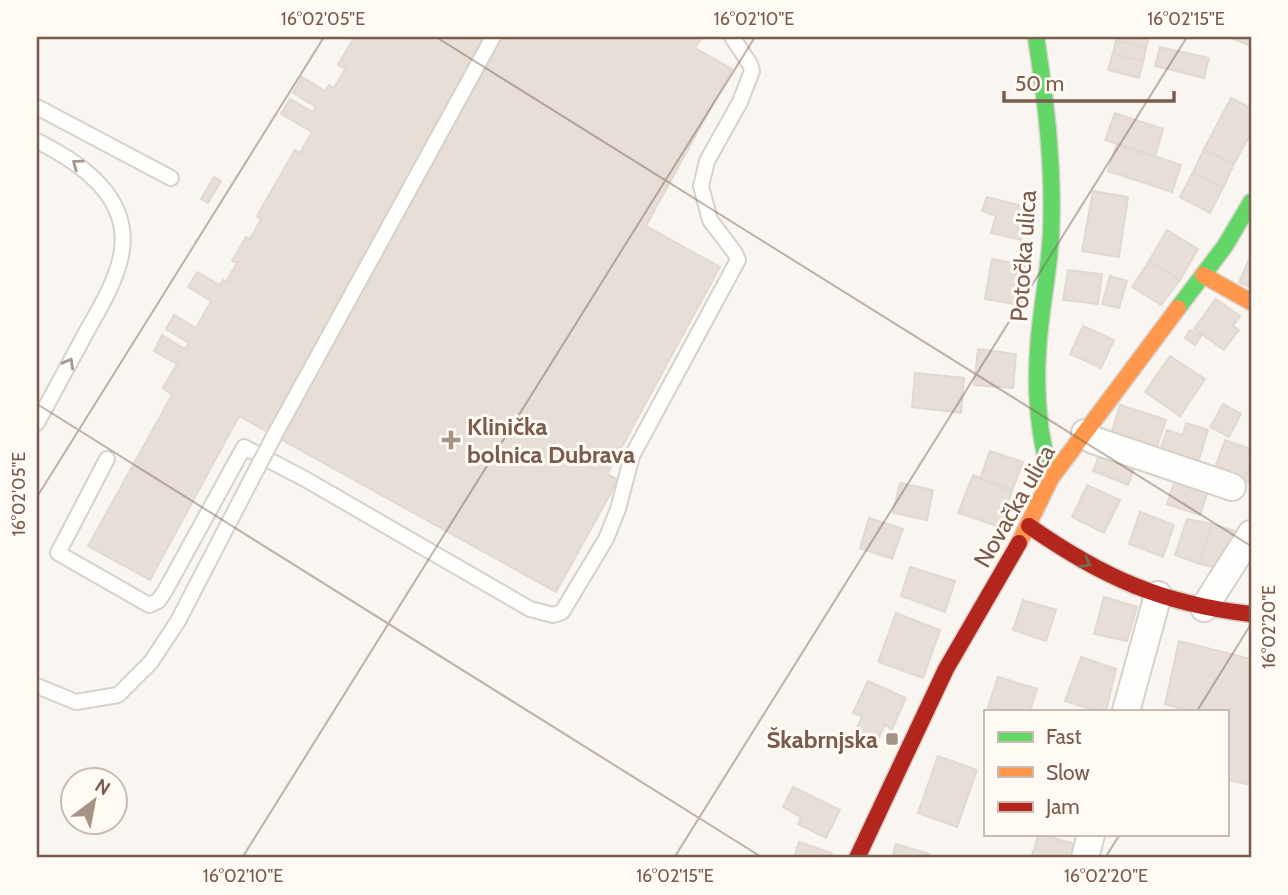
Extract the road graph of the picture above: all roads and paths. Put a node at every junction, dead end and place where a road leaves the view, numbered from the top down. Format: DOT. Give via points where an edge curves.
graph roads {
  1 [pos="493,37"];
  2 [pos="732,37"];
  3 [pos="1036,37"];
  4 [pos="37,107"];
  5 [pos="37,141"];
  6 [pos="172,178"];
  7 [pos="1251,202"];
  8 [pos="1203,275"];
  9 [pos="1251,302"];
  10 [pos="37,423"];
  11 [pos="1085,433"];
  12 [pos="107,459"];
  13 [pos="1051,478"];
  14 [pos="1232,487"];
  15 [pos="1029,526"];
  16 [pos="1251,534"];
  17 [pos="1158,595"];
  18 [pos="1204,608"];
  19 [pos="1251,614"];
  20 [pos="37,686"];
  21 [pos="1126,710"];
  22 [pos="1090,836"];
  23 [pos="857,858"];
  24 [pos="1085,858"];
  1 -- 20 [label="lane, bridge" via="178,621 151,662 118,695 76,702"];
  2 -- 12 [label="lane" via="752,71 707,161 701,186 710,220 737,260 632,456 606,539 562,612 553,615 530,609 244,447 165,591 149,604 58,553"];
  3 -- 13 [label="street, Potočka ulica" via="1051,177 1051,234 1037,366 1042,451"];
  4 -- 6 [label="lane"];
  10 -- 5 [label="lane, one-way" via="110,289 121,255 121,226 111,199 94,177"];
  7 -- 8 [label="street, Novačka ulica"];
  8 -- 9 [label="street"];
  8 -- 11 [label="street, Novačka ulica"];
  11 -- 13 [label="street, Novačka ulica"];
  11 -- 14 [label="street" via="1093,440"];
  13 -- 15 [label="street, Novačka ulica"];
  15 -- 17 [label="street, one-way" via="1099,571"];
  15 -- 23 [label="street, Novačka ulica" via="946,669"];
  16 -- 18 [label="street"];
  17 -- 18 [label="street"];
  17 -- 21 [label="street"];
  18 -- 19 [label="street"];
  22 -- 24 [label="street"];
}
